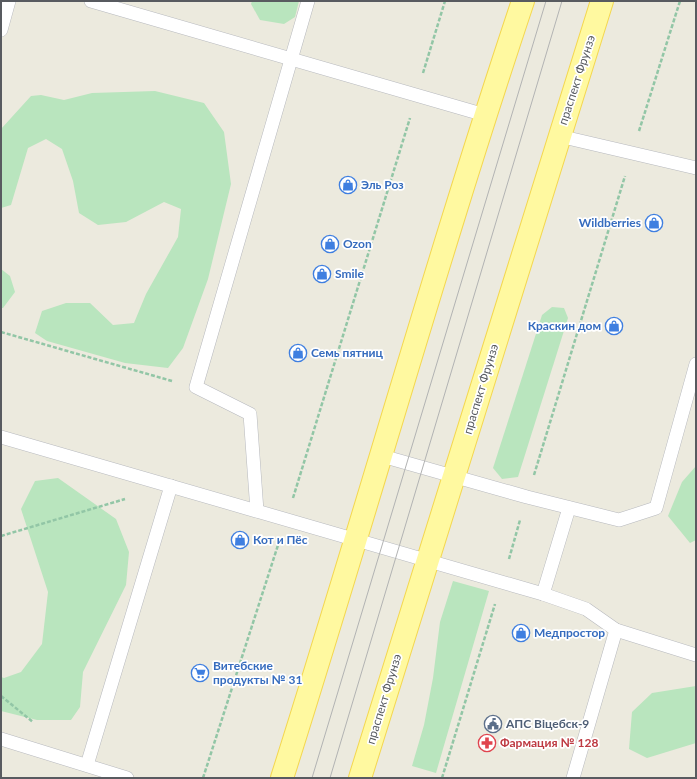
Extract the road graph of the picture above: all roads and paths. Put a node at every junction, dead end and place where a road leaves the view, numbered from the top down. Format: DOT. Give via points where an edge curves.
graph roads {
  1 [pos="10,1"];
  2 [pos="91,1"];
  3 [pos="308,1"];
  4 [pos="445,1"];
  5 [pos="523,1"];
  6 [pos="602,1"];
  7 [pos="680,1"];
  8 [pos="1,30"];
  9 [pos="291,59"];
  10 [pos="417,96"];
  11 [pos="485,115"];
  12 [pos="559,136"];
  13 [pos="632,153"];
  14 [pos="696,168"];
  15 [pos="1,332"];
  16 [pos="696,364"];
  17 [pos="196,387"];
  18 [pos="1,437"];
  19 [pos="382,456"];
  20 [pos="454,477"];
  21 [pos="171,486"];
  22 [pos="527,497"];
  23 [pos="127,499"];
  24 [pos="568,508"];
  25 [pos="257,511"];
  26 [pos="287,519"];
  27 [pos="1,536"];
  28 [pos="356,539"];
  29 [pos="427,560"];
  30 [pos="502,582"];
  31 [pos="543,594"];
  32 [pos="616,630"];
  33 [pos="696,655"];
  34 [pos="1,738"];
  35 [pos="87,765"];
  36 [pos="127,778"];
  37 [pos="203,778"];
  38 [pos="282,778"];
  39 [pos="360,778"];
  40 [pos="442,778"];
  41 [pos="573,778"];
  1 -- 8 [label="lane"];
  2 -- 9 [label="lane"];
  3 -- 9 [label="lane"];
  4 -- 10 [label="path"];
  5 -- 11 [label="main road"];
  6 -- 12 [label="main road, праспект Фрунзэ"];
  7 -- 13 [label="path"];
  9 -- 10 [label="lane"];
  9 -- 17 [label="lane"];
  10 -- 11 [label="lane"];
  10 -- 26 [label="path"];
  11 -- 19 [label="main road"];
  12 -- 13 [label="lane"];
  12 -- 20 [label="main road, праспект Фрунзэ"];
  13 -- 14 [label="lane"];
  13 -- 22 [label="path"];
  15 -- 17 [label="path"];
  16 -- 24 [label="lane" via="656,508 619,520"];
  17 -- 25 [label="lane" via="250,414"];
  18 -- 21 [label="lane"];
  19 -- 20 [label="lane"];
  19 -- 28 [label="main road"];
  20 -- 22 [label="lane"];
  20 -- 29 [label="main road, праспект Фрунзэ"];
  21 -- 25 [label="lane"];
  21 -- 35 [label="lane"];
  22 -- 24 [label="lane"];
  22 -- 30 [label="path"];
  23 -- 27 [label="path"];
  24 -- 31 [label="lane"];
  25 -- 26 [label="lane"];
  26 -- 28 [label="lane"];
  26 -- 37 [label="path"];
  28 -- 29 [label="lane"];
  28 -- 38 [label="main road"];
  29 -- 30 [label="lane"];
  29 -- 39 [label="main road, праспект Фрунзэ"];
  30 -- 31 [label="lane"];
  30 -- 40 [label="path"];
  31 -- 32 [label="lane" via="586,609"];
  32 -- 33 [label="lane"];
  32 -- 41 [label="lane"];
  34 -- 35 [label="lane"];
  35 -- 36 [label="lane"];
}
